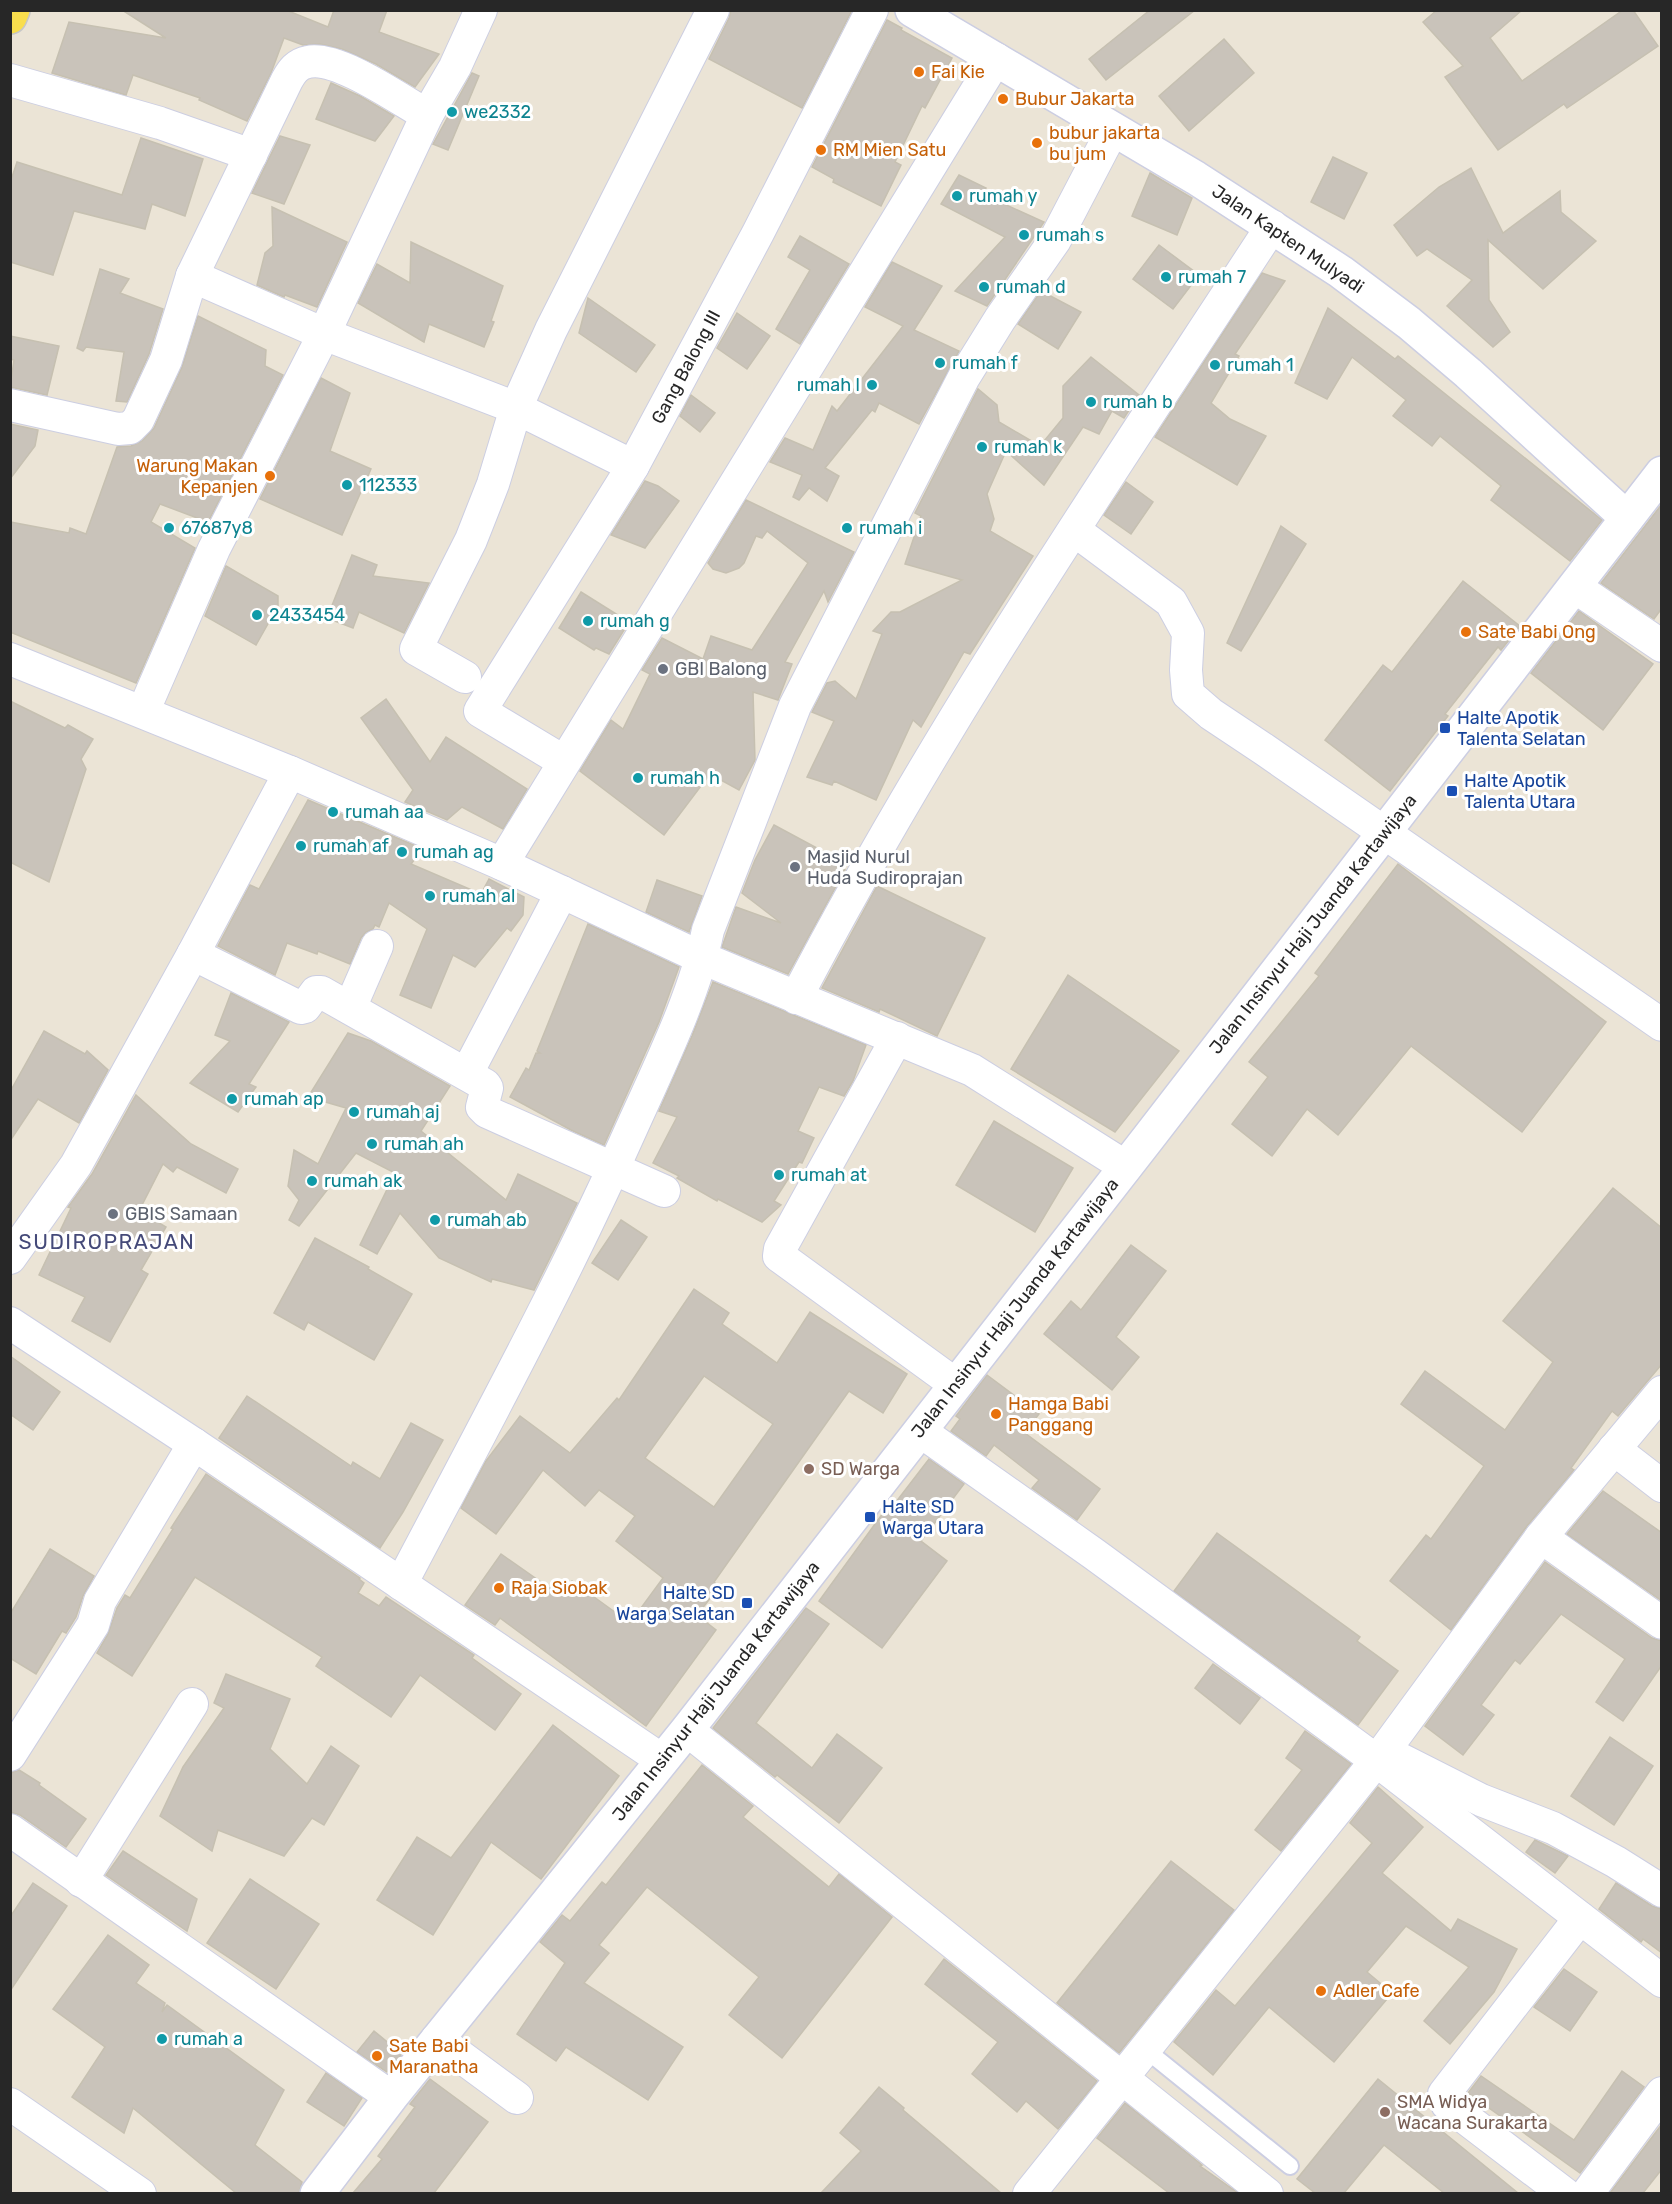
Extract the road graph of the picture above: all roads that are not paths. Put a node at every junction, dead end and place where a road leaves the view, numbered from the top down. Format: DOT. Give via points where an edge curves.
graph roads {
  1 [pos="12,10"];
  2 [pos="481,10"];
  3 [pos="713,10"];
  4 [pos="872,10"];
  5 [pos="912,10"];
  6 [pos="10,17"];
  7 [pos="996,59"];
  8 [pos="10,80"];
  9 [pos="427,115"];
  10 [pos="1113,129"];
  11 [pos="251,155"];
  12 [pos="1272,226"];
  13 [pos="192,276"];
  14 [pos="324,334"];
  15 [pos="10,405"];
  16 [pos="516,408"];
  17 [pos="633,466"];
  18 [pos="1662,473"];
  19 [pos="1627,518"];
  20 [pos="1074,530"];
  21 [pos="1575,587"];
  22 [pos="1662,646"];
  23 [pos="10,659"];
  24 [pos="465,676"];
  25 [pos="143,712"];
  26 [pos="563,761"];
  27 [pos="290,772"];
  28 [pos="1384,832"];
  29 [pos="502,864"];
  30 [pos="562,892"];
  31 [pos="377,946"];
  32 [pos="193,954"];
  33 [pos="702,958"];
  34 [pos="796,998"];
  35 [pos="350,1008"];
  36 [pos="1658,1016"];
  37 [pos="897,1038"];
  38 [pos="467,1073"];
  39 [pos="1126,1167"];
  40 [pos="613,1169"];
  41 [pos="664,1191"];
  42 [pos="10,1258"];
  43 [pos="10,1323"];
  44 [pos="955,1384"];
  45 [pos="1662,1392"];
  46 [pos="920,1431"];
  47 [pos="194,1444"];
  48 [pos="1614,1449"];
  49 [pos="1662,1486"];
  50 [pos="1541,1537"];
  51 [pos="401,1584"];
  52 [pos="1662,1623"];
  53 [pos="192,1704"];
  54 [pos="687,1730"];
  55 [pos="10,1755"];
  56 [pos="1381,1756"];
  57 [pos="662,1760"];
  58 [pos="10,1830"];
  59 [pos="81,1881"];
  60 [pos="1662,1891"];
  61 [pos="1581,1918"];
  62 [pos="1662,1981"];
  63 [pos="437,2039"];
  64 [pos="1145,2049"];
  65 [pos="1122,2077"];
  66 [pos="1662,2092"];
  67 [pos="391,2097"];
  68 [pos="517,2098"];
  69 [pos="10,2104"];
  70 [pos="1290,2166"];
  71 [pos="1585,2192"];
  72 [pos="140,2193"];
  73 [pos="317,2193"];
  74 [pos="1029,2193"];
  75 [pos="1267,2193"];
  1 -- 6 [label="main road"];
  2 -- 9 [label="street"];
  3 -- 16 [label="street" via="595,240"];
  4 -- 17 [label="street, Gang Balong III"];
  5 -- 7 [label="main road, Jalan Kapten Mulyadi"];
  7 -- 10 [label="main road, Jalan Kapten Mulyadi"];
  7 -- 26 [label="street"];
  8 -- 11 [label="street" via="160,123"];
  9 -- 11 [label="street" via="346,68 309,61 300,64 287,80"];
  9 -- 14 [label="street"];
  10 -- 12 [label="main road, Jalan Kapten Mulyadi"];
  10 -- 33 [label="street" via="1055,240 964,377 795,706 708,930"];
  11 -- 13 [label="street"];
  12 -- 19 [label="main road, Jalan Kapten Mulyadi" via="1409,323"];
  12 -- 20 [label="street"];
  13 -- 14 [label="street"];
  13 -- 15 [label="street" via="166,360 138,420 130,428 118,429"];
  14 -- 16 [label="street"];
  14 -- 25 [label="street" via="214,549"];
  16 -- 17 [label="street"];
  16 -- 24 [label="street" via="471,540 416,649"];
  17 -- 26 [label="street, Gang Balong III" via="480,711"];
  18 -- 19 [label="main road, Jalan Insinyur Haji Juanda Kartawijaya"];
  19 -- 21 [label="main road, Jalan Insinyur Haji Juanda Kartawijaya"];
  20 -- 28 [label="street" via="1171,602 1188,633 1188,694 1211,714"];
  20 -- 34 [label="street" via="933,753"];
  21 -- 22 [label="street"];
  21 -- 28 [label="main road, Jalan Insinyur Haji Juanda Kartawijaya"];
  23 -- 25 [label="street"];
  25 -- 27 [label="street"];
  26 -- 29 [label="street"];
  27 -- 29 [label="street"];
  27 -- 32 [label="street"];
  28 -- 36 [label="street"];
  28 -- 39 [label="main road, Jalan Insinyur Haji Juanda Kartawijaya"];
  29 -- 30 [label="street"];
  30 -- 33 [label="street"];
  30 -- 38 [label="street"];
  31 -- 35 [label="street"];
  32 -- 35 [label="street" via="301,1008 320,991"];
  32 -- 42 [label="street" via="76,1165"];
  33 -- 34 [label="street"];
  33 -- 40 [label="street"];
  34 -- 37 [label="street"];
  35 -- 38 [label="street"];
  37 -- 39 [label="street" via="972,1070"];
  37 -- 44 [label="street" via="779,1257"];
  38 -- 40 [label="street" via="487,1088 482,1107 488,1112"];
  39 -- 44 [label="main road, Jalan Insinyur Haji Juanda Kartawijaya"];
  40 -- 41 [label="street"];
  40 -- 51 [label="street" via="543,1313"];
  43 -- 47 [label="street"];
  44 -- 46 [label="main road, Jalan Insinyur Haji Juanda Kartawijaya"];
  45 -- 48 [label="street"];
  46 -- 54 [label="main road, Jalan Insinyur Haji Juanda Kartawijaya"];
  46 -- 56 [label="street"];
  47 -- 51 [label="street"];
  47 -- 55 [label="street" via="100,1601 93,1625"];
  48 -- 49 [label="street"];
  48 -- 50 [label="street"];
  50 -- 52 [label="street"];
  50 -- 56 [label="street"];
  51 -- 57 [label="street"];
  53 -- 59 [label="street"];
  54 -- 57 [label="main road, Jalan Insinyur Haji Juanda Kartawijaya"];
  54 -- 65 [label="street"];
  56 -- 60 [label="street" via="1553,1828"];
  56 -- 61 [label="street"];
  56 -- 64 [label="street"];
  57 -- 63 [label="main road, Jalan Insinyur Haji Juanda Kartawijaya"];
  58 -- 59 [label="street"];
  59 -- 67 [label="street"];
  61 -- 62 [label="street"];
  61 -- 71 [label="street" via="1444,2094 1444,2099"];
  63 -- 67 [label="main road, Jalan Insinyur Haji Juanda Kartawijaya"];
  63 -- 68 [label="street"];
  64 -- 65 [label="street"];
  64 -- 70 [label="lane"];
  65 -- 74 [label="street"];
  65 -- 75 [label="street"];
  66 -- 71 [label="street"];
  67 -- 73 [label="main road, Jalan Insinyur Haji Juanda Kartawijaya"];
  69 -- 72 [label="street"];
}
